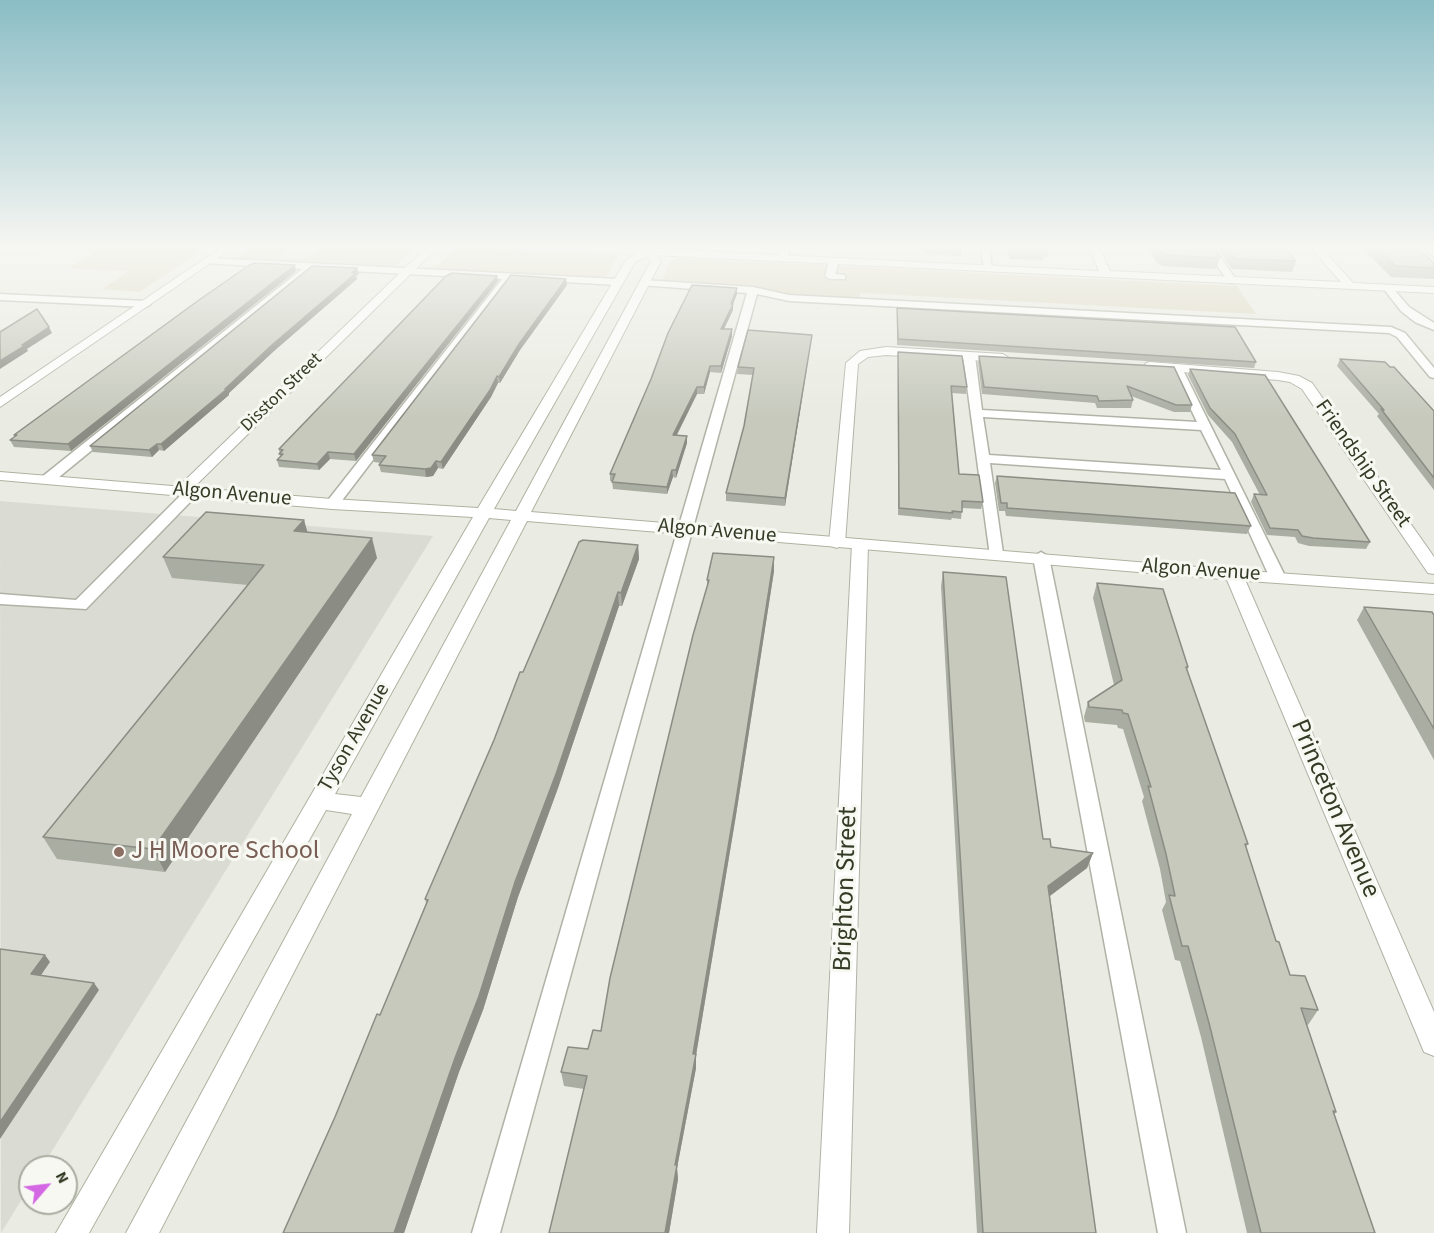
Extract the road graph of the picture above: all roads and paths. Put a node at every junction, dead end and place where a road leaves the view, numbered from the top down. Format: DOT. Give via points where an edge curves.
graph roads {
  1 [pos="116,303"];
  2 [pos="266,303"];
  3 [pos="376,303"];
  4 [pos="488,303"];
  5 [pos="610,303"];
  6 [pos="629,303"];
  7 [pos="750,303"];
  8 [pos="874,303"];
  9 [pos="1400,303"];
  10 [pos="146,304"];
  11 [pos="1434,327"];
  12 [pos="592,351"];
  13 [pos="969,356"];
  14 [pos="1015,358"];
  15 [pos="1142,366"];
  16 [pos="1177,368"];
  17 [pos="1434,375"];
  18 [pos="0,403"];
  19 [pos="976,413"];
  20 [pos="1206,426"];
  21 [pos="983,459"];
  22 [pos="1230,475"];
  23 [pos="0,476"];
  24 [pos="48,480"];
  25 [pos="187,491"];
  26 [pos="332,504"];
  27 [pos="483,513"];
  28 [pos="523,516"];
  29 [pos="687,529"];
  30 [pos="848,544"];
  31 [pos="995,554"];
  32 [pos="1041,557"];
  33 [pos="1434,569"];
  34 [pos="1234,575"];
  35 [pos="1277,576"];
  36 [pos="1434,588"];
  37 [pos="0,598"];
  38 [pos="319,801"];
  39 [pos="369,807"];
  40 [pos="1434,1043"];
  41 [pos="72,1233"];
  42 [pos="142,1233"];
  43 [pos="486,1233"];
  44 [pos="834,1233"];
  45 [pos="1172,1233"];
  1 -- 10 [label="lane"];
  2 -- 24 [label="lane"];
  3 -- 25 [label="street, Disston Street"];
  4 -- 26 [label="lane"];
  5 -- 12 [label="street, Tyson Avenue"];
  6 -- 12 [label="street, Tyson Avenue"];
  7 -- 29 [label="lane"];
  8 -- 17 [label="lane" via="1391,330 1401,335"];
  9 -- 11 [label="lane" via="1419,320"];
  10 -- 18 [label="street"];
  12 -- 27 [label="street, Tyson Avenue"];
  12 -- 28 [label="street, Tyson Avenue"];
  13 -- 14 [label="street, Brighton Street"];
  13 -- 19 [label="lane"];
  13 -- 30 [label="street, Brighton Street" via="893,352 864,354 852,363"];
  15 -- 16 [label="street, Friendship Street"];
  16 -- 20 [label="lane"];
  16 -- 33 [label="street, Friendship Street" via="1278,376 1301,382 1310,389"];
  19 -- 20 [label="lane"];
  19 -- 21 [label="lane"];
  20 -- 22 [label="lane"];
  21 -- 22 [label="lane"];
  21 -- 31 [label="lane"];
  22 -- 35 [label="lane"];
  23 -- 24 [label="street, Algon Avenue"];
  24 -- 25 [label="street, Algon Avenue"];
  25 -- 26 [label="street, Algon Avenue"];
  25 -- 37 [label="lane" via="80,605"];
  26 -- 27 [label="street, Algon Avenue"];
  27 -- 28 [label="street, Algon Avenue"];
  27 -- 38 [label="street, Tyson Avenue"];
  28 -- 29 [label="street, Algon Avenue"];
  28 -- 39 [label="street, Tyson Avenue"];
  29 -- 30 [label="street, Algon Avenue"];
  29 -- 43 [label="lane"];
  30 -- 31 [label="street, Algon Avenue"];
  30 -- 44 [label="street, Brighton Street"];
  31 -- 32 [label="street, Algon Avenue"];
  32 -- 34 [label="street, Algon Avenue"];
  32 -- 45 [label="lane"];
  34 -- 35 [label="street, Algon Avenue"];
  34 -- 40 [label="street, Princeton Avenue"];
  35 -- 36 [label="street, Algon Avenue"];
  38 -- 39 [label="street"];
  38 -- 41 [label="street, Tyson Avenue"];
  39 -- 42 [label="street, Tyson Avenue"];
}
